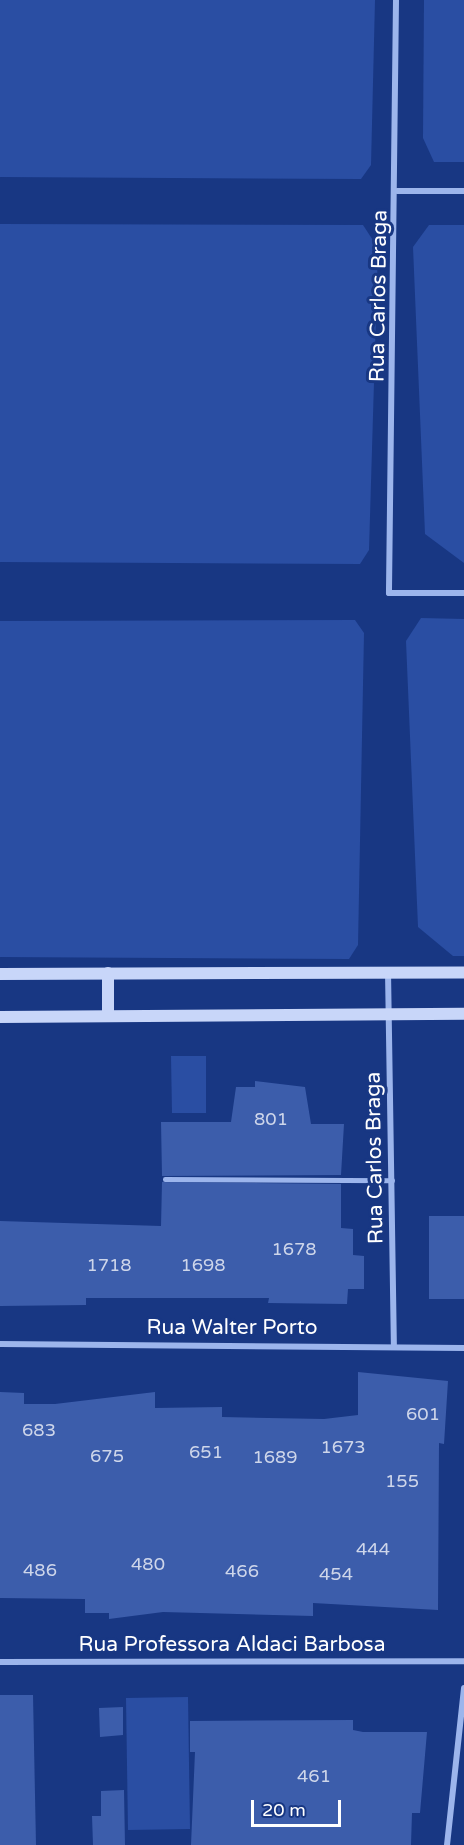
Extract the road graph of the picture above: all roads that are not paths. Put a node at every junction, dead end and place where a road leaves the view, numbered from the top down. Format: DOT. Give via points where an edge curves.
graph roads {
  1 [pos="396,0"];
  2 [pos="397,191"];
  3 [pos="464,191"];
  4 [pos="464,593"];
  5 [pos="388,970"];
  6 [pos="464,972"];
  7 [pos="108,973"];
  8 [pos="0,974"];
  9 [pos="390,1013"];
  10 [pos="464,1014"];
  11 [pos="108,1016"];
  12 [pos="0,1017"];
  13 [pos="165,1179"];
  14 [pos="392,1180"];
  15 [pos="0,1344"];
  16 [pos="393,1345"];
  17 [pos="464,1348"];
  18 [pos="464,1661"];
  19 [pos="0,1662"];
  20 [pos="464,1688"];
  21 [pos="447,1845"];
  1 -- 2 [label="street, Rua Carlos Braga"];
  2 -- 3 [label="street"];
  2 -- 4 [label="street, Rua Carlos Braga" via="389,593"];
  5 -- 6 [label="main road"];
  5 -- 7 [label="main road"];
  5 -- 9 [label="street, Rua Carlos Braga"];
  7 -- 8 [label="main road"];
  7 -- 11 [label="main road"];
  9 -- 10 [label="main road"];
  9 -- 11 [label="main road"];
  9 -- 14 [label="street, Rua Carlos Braga"];
  11 -- 12 [label="main road"];
  13 -- 14 [label="lane"];
  14 -- 16 [label="street, Rua Carlos Braga"];
  15 -- 16 [label="street, Rua Walter Porto"];
  16 -- 17 [label="street, Rua Walter Porto"];
  18 -- 19 [label="street, Rua Professora Aldaci Barbosa"];
  20 -- 21 [label="street"];
}
